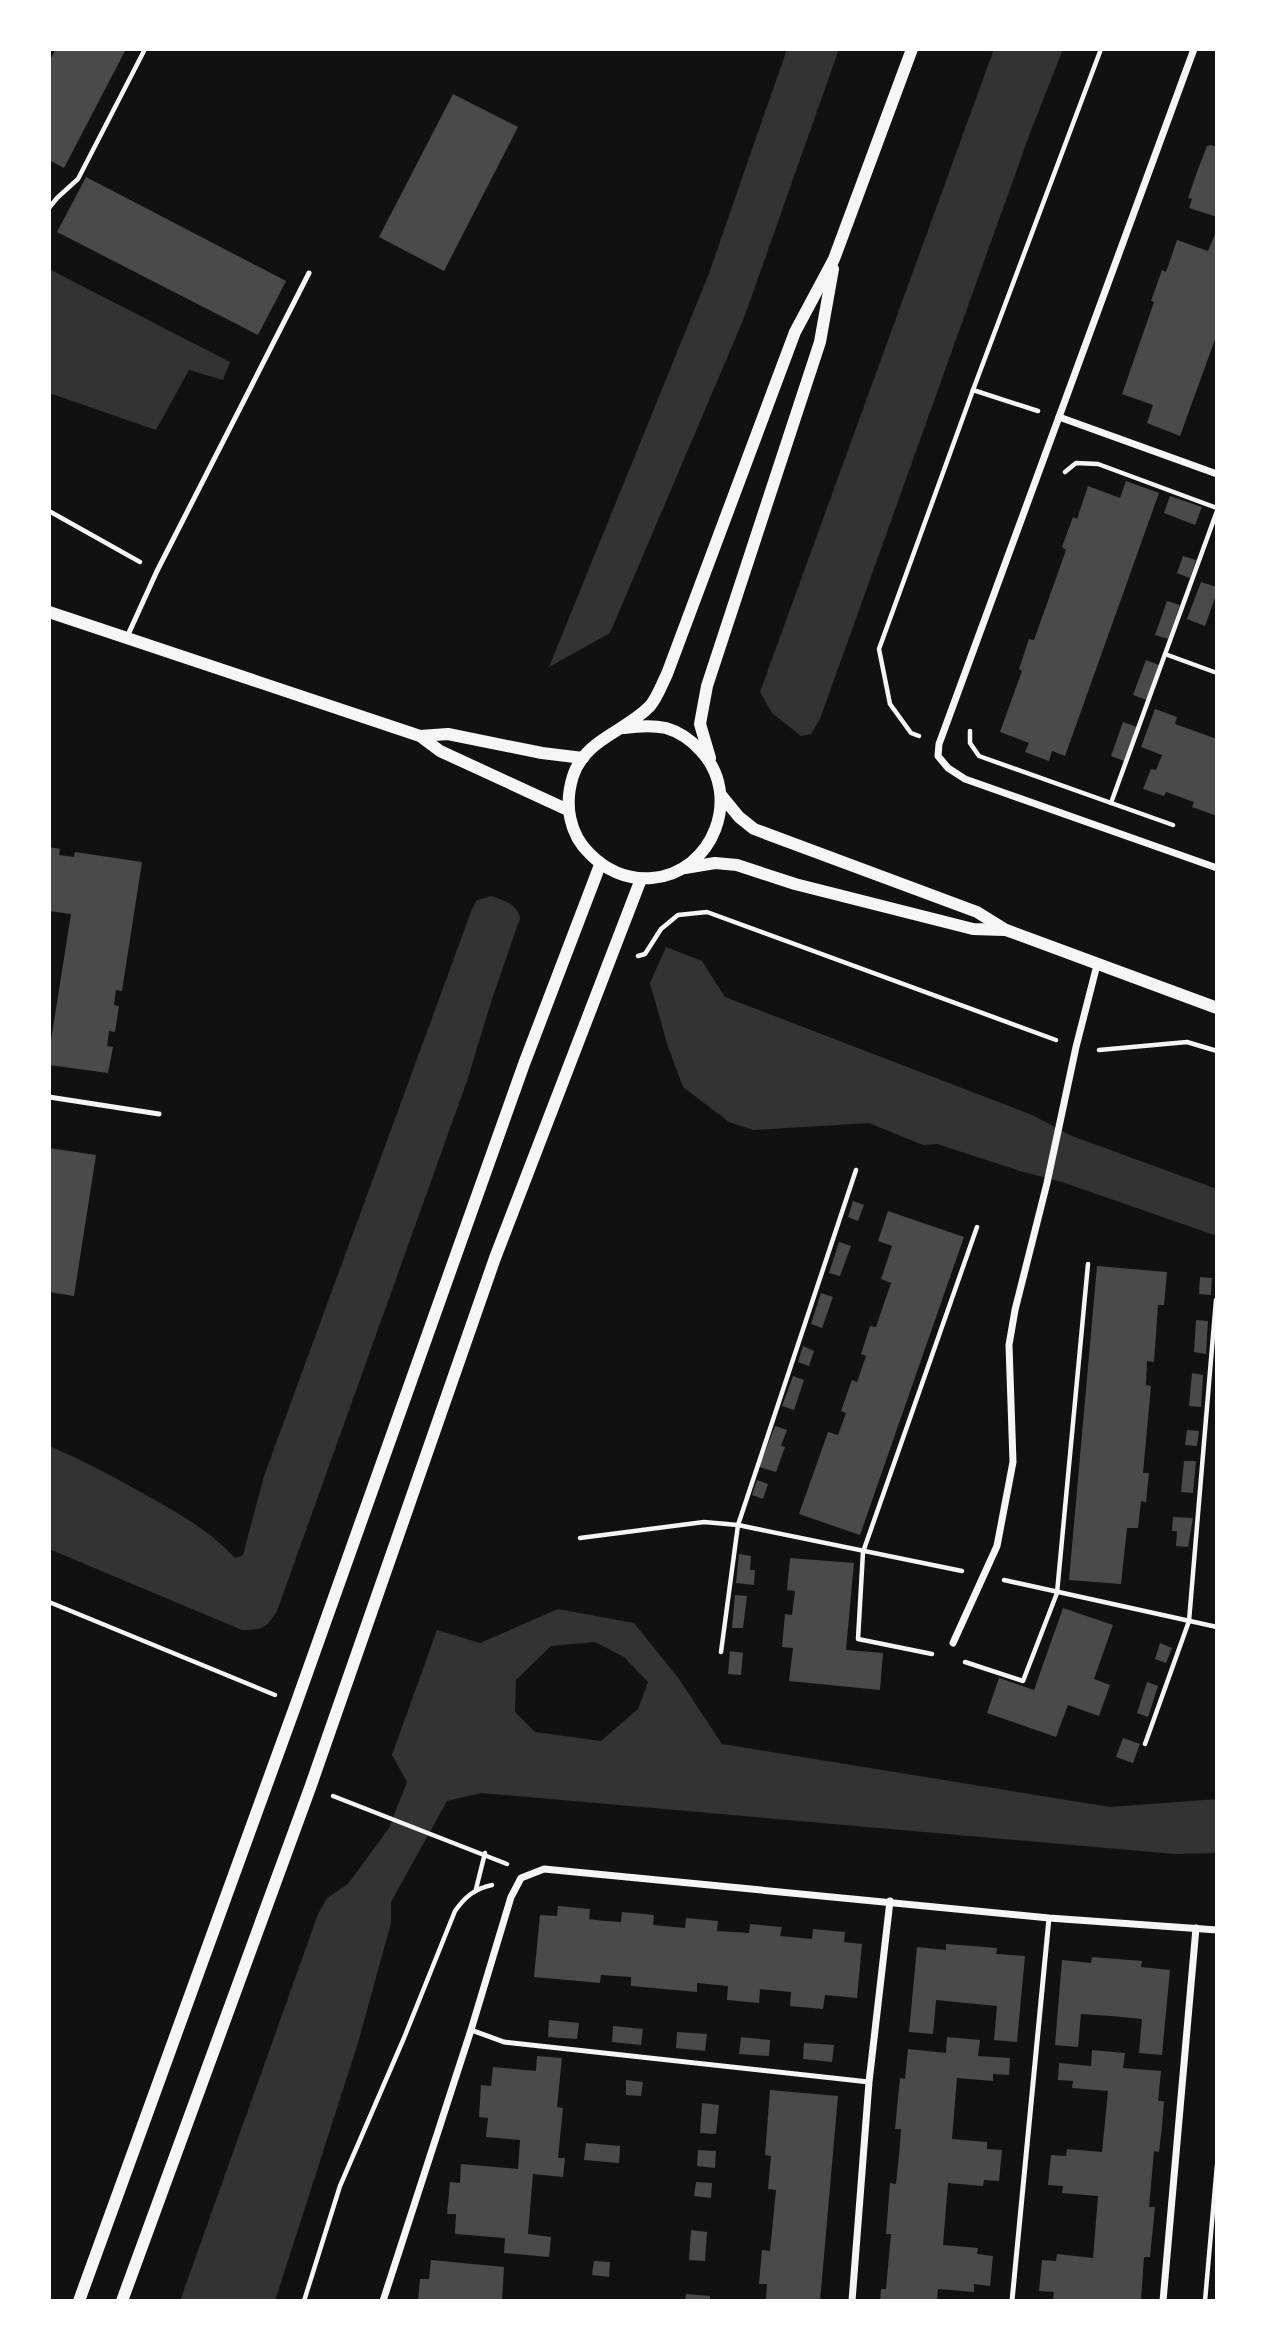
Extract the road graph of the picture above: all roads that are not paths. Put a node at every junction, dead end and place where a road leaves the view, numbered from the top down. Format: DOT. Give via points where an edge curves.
graph roads {
  1 [pos="912,49"];
  2 [pos="1194,49"];
  3 [pos="834,259"];
  4 [pos="309,273"];
  5 [pos="1059,417"];
  6 [pos="1217,474"];
  7 [pos="49,612"];
  8 [pos="126,638"];
  9 [pos="624,728"];
  10 [pos="420,736"];
  11 [pos="583,758"];
  12 [pos="711,762"];
  13 [pos="722,795"];
  14 [pos="568,810"];
  15 [pos="600,865"];
  16 [pos="685,868"];
  17 [pos="1217,868"];
  18 [pos="641,879"];
  19 [pos="1006,930"];
  20 [pos="1097,965"];
  21 [pos="1217,1008"];
  22 [pos="49,1097"];
  23 [pos="159,1114"];
  24 [pos="953,1643"];
  25 [pos="890,1901"];
  26 [pos="1049,1918"];
  27 [pos="1196,1928"];
  28 [pos="1217,1930"];
  29 [pos="471,2030"];
  30 [pos="869,2082"];
  31 [pos="79,2301"];
  32 [pos="122,2301"];
  33 [pos="383,2301"];
  34 [pos="852,2301"];
  35 [pos="1012,2301"];
  36 [pos="1163,2301"];
  1 -- 3 [label="street"];
  2 -- 5 [label="street"];
  3 -- 9 [label="street" via="795,332 667,674 651,705"];
  3 -- 12 [label="street" via="820,342 707,686 700,724"];
  4 -- 8 [label="lane"];
  5 -- 6 [label="street"];
  5 -- 17 [label="street" via="938,756 965,779"];
  7 -- 8 [label="street"];
  8 -- 10 [label="street"];
  9 -- 11 [label="street" via="604,737"];
  9 -- 12 [label="street" via="647,725 668,729 691,740"];
  10 -- 11 [label="street" via="447,734"];
  10 -- 14 [label="street" via="440,751"];
  11 -- 14 [label="street" via="574,773"];
  12 -- 13 [label="street"];
  13 -- 16 [label="street" via="715,833 704,852"];
  13 -- 19 [label="street" via="754,829 977,912"];
  14 -- 15 [label="street" via="572,829"];
  15 -- 18 [label="street"];
  15 -- 31 [label="street" via="524,1064"];
  16 -- 18 [label="street" via="664,877"];
  16 -- 19 [label="street" via="737,865 973,929"];
  18 -- 32 [label="street" via="495,1258 310,1788"];
  19 -- 20 [label="street"];
  20 -- 21 [label="street"];
  20 -- 24 [label="street" via="1014,1310 1009,1345 1013,1462 998,1546"];
  22 -- 23 [label="lane"];
  25 -- 26 [label="street"];
  25 -- 29 [label="street" via="544,1870 521,1878 511,1897"];
  25 -- 30 [label="street"];
  26 -- 27 [label="street"];
  26 -- 35 [label="lane"];
  27 -- 28 [label="street"];
  27 -- 36 [label="street"];
  29 -- 30 [label="lane" via="504,2042"];
  29 -- 33 [label="street"];
  30 -- 34 [label="street"];
}
